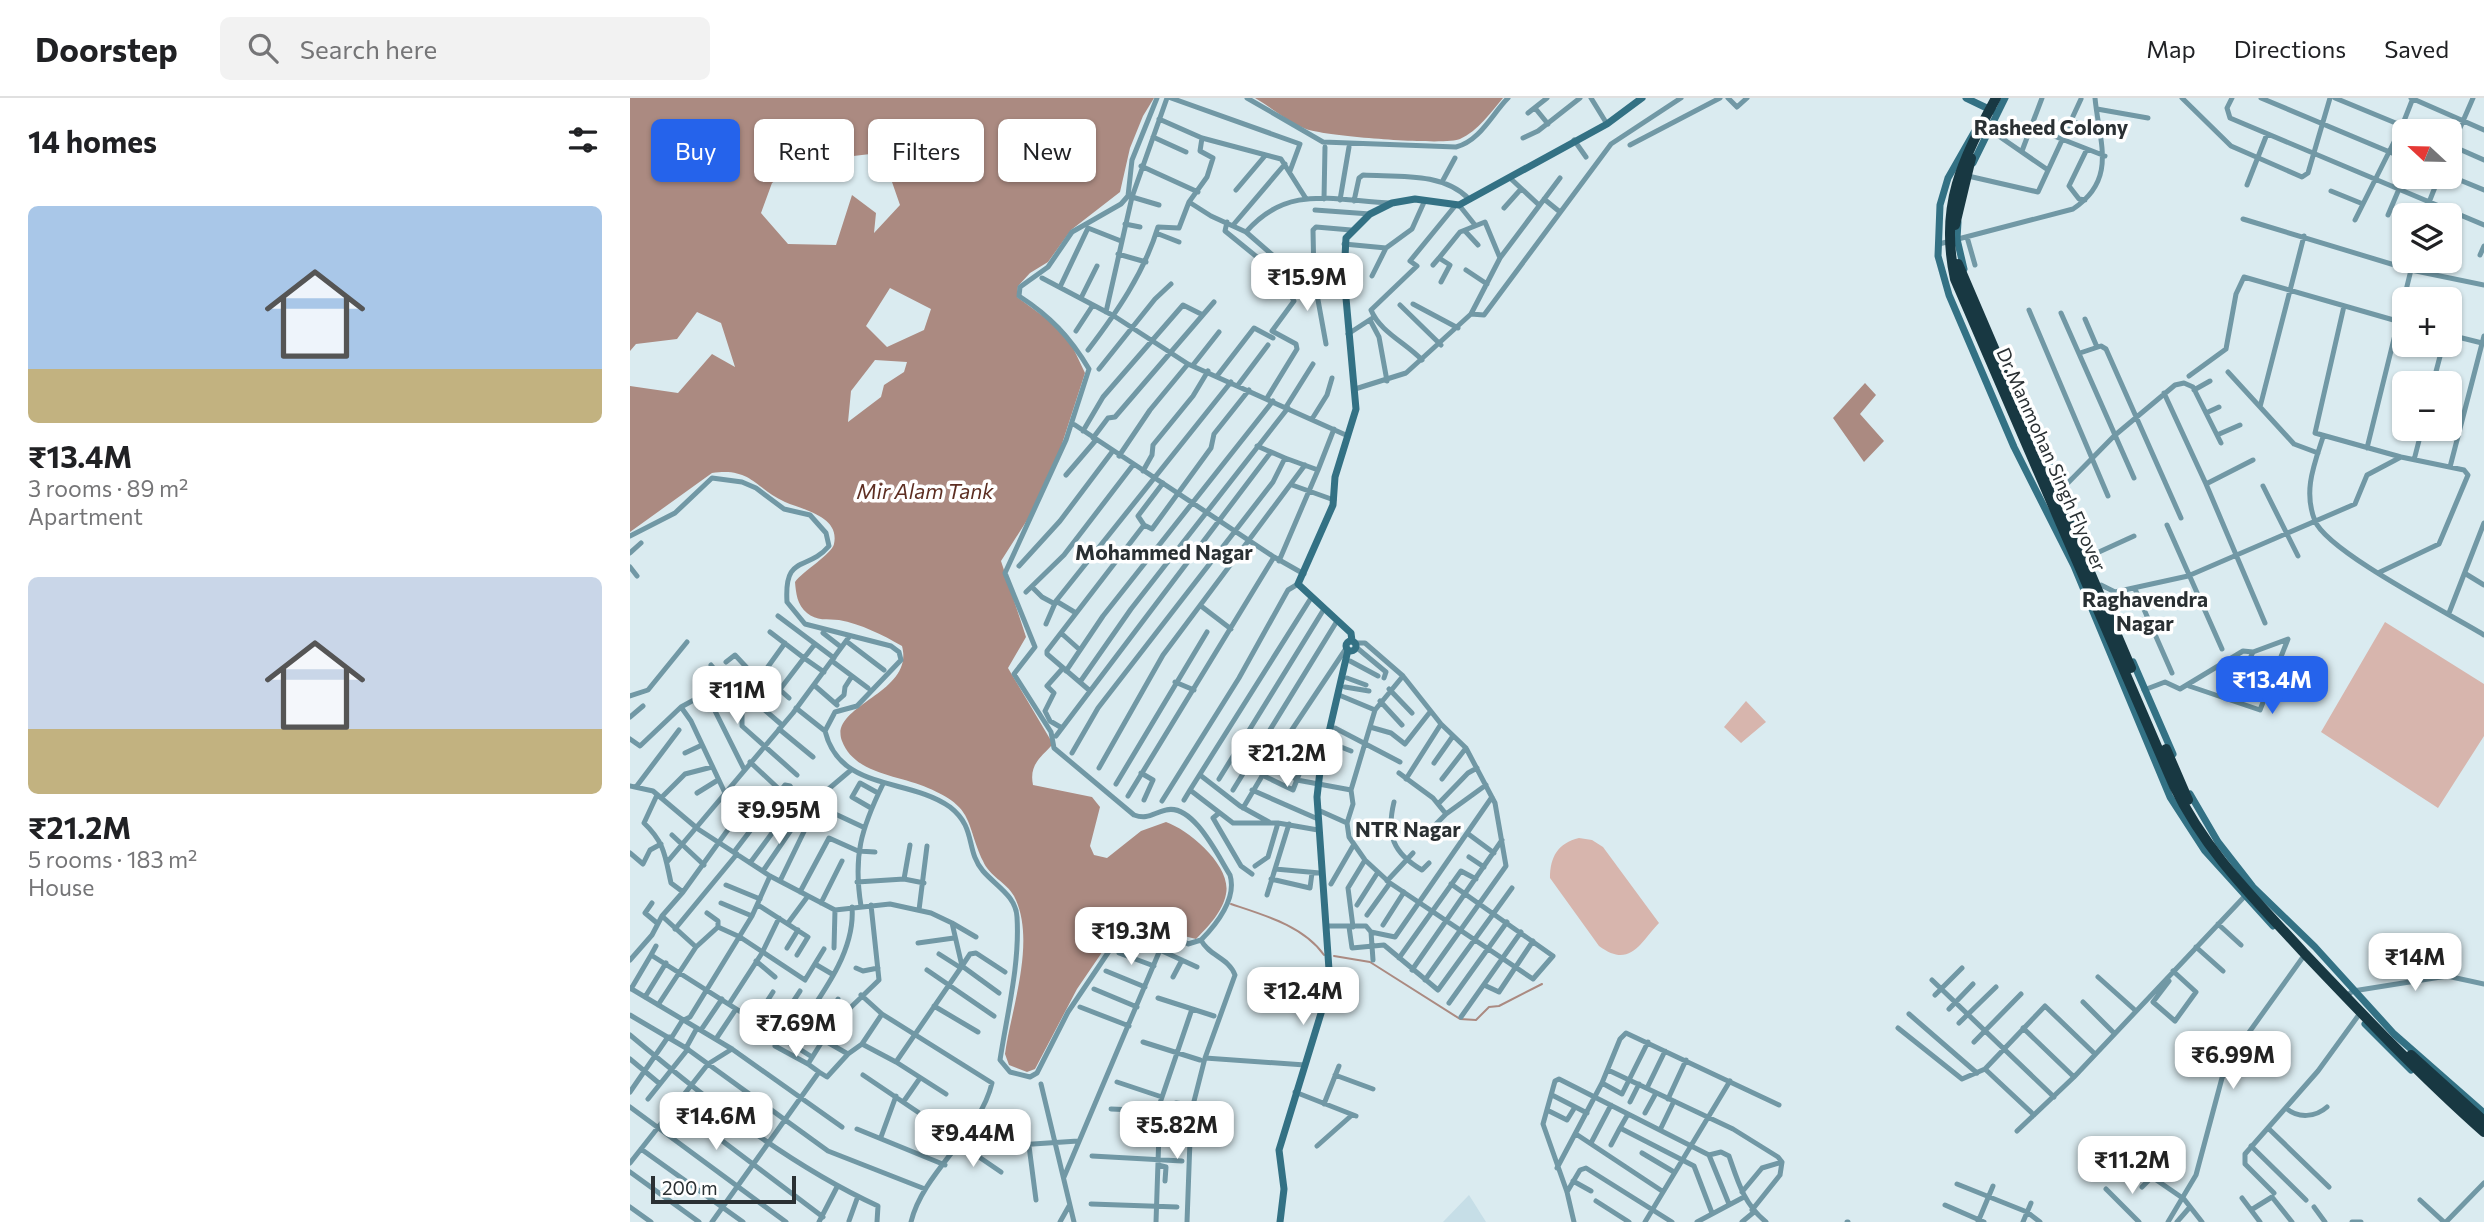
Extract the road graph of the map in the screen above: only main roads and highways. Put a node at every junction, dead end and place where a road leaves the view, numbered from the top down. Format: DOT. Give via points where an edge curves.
graph roads {
  1 [pos="1999,98"];
  2 [pos="2484,1121"];
  3 [pos="2484,1132"];
  1 -- 2 [label="highway, Dr.Manmohan Singh Flyover" via="1968,164 1960,194 1954,239 1961,275 2189,802 2226,859 2300,940 2404,1049"];
  1 -- 3 [label="highway, Dr.Manmohan Singh Flyover" via="1959,170 1953,194 1948,234 1955,279 2174,786 2195,827 2223,865 2386,1039"];
}
